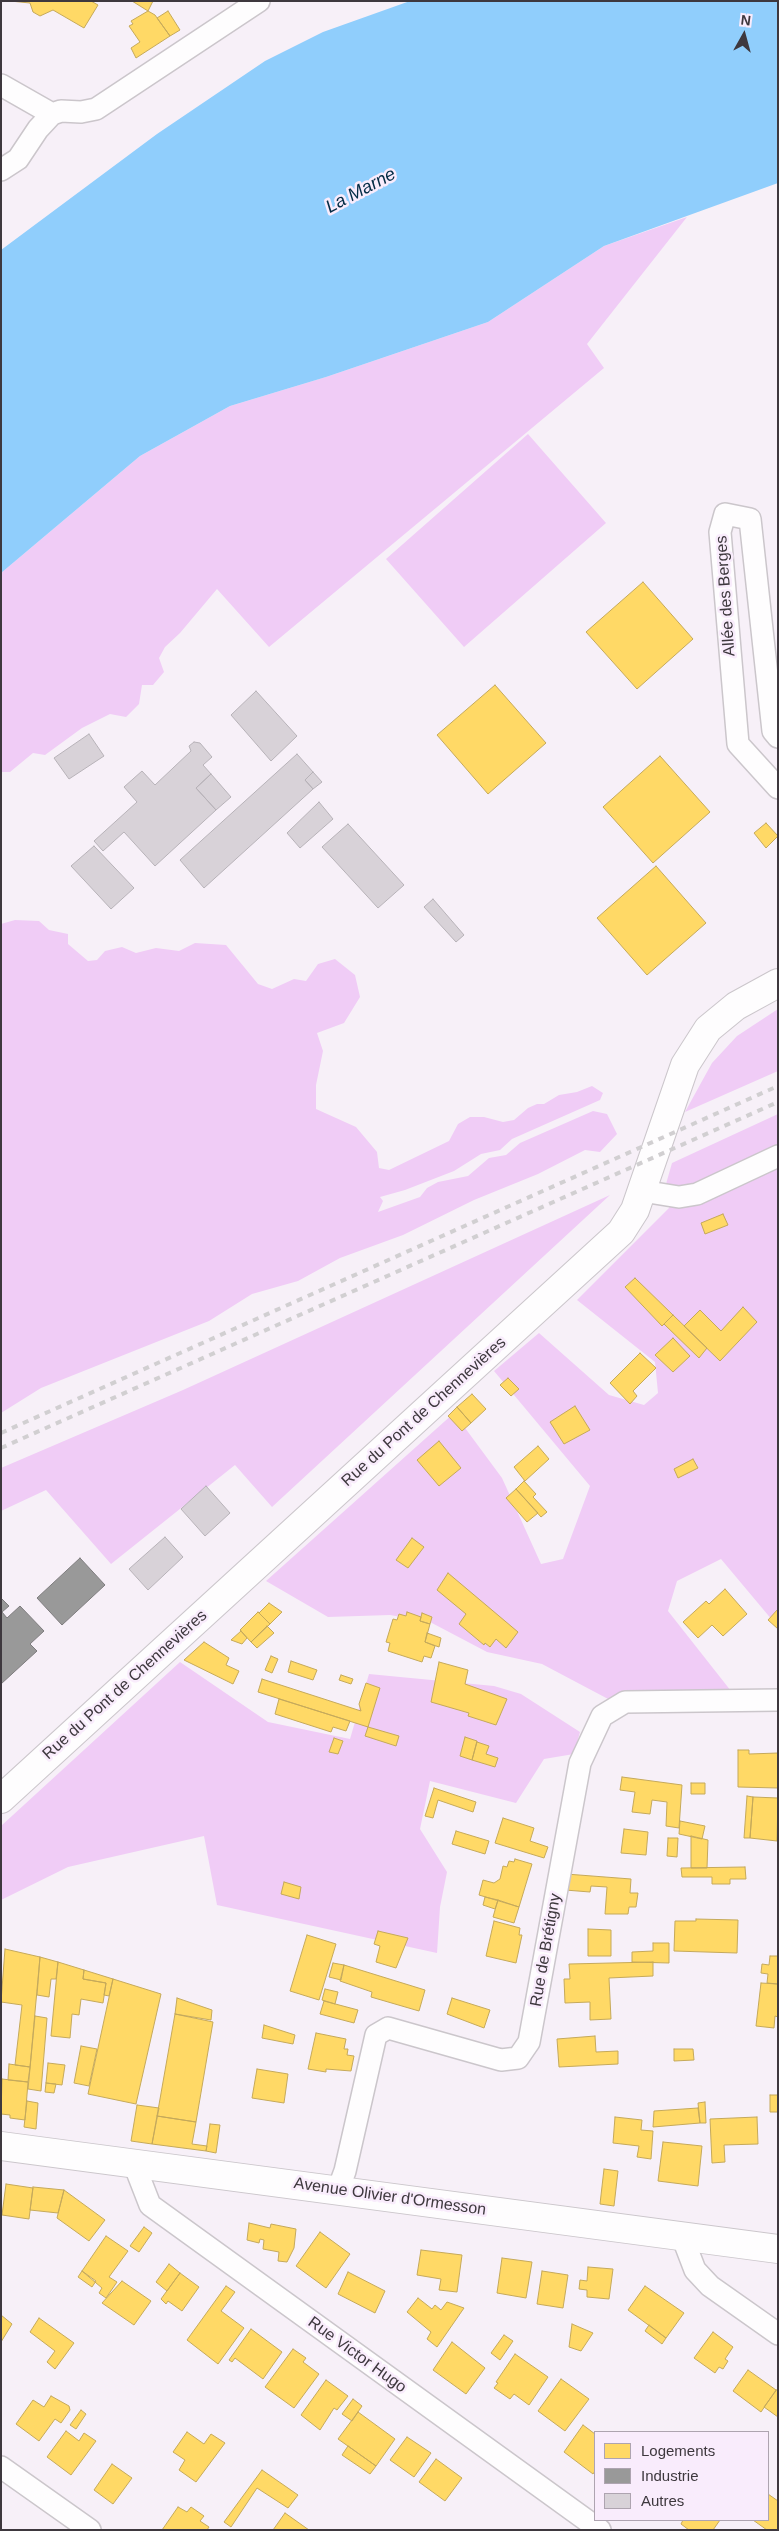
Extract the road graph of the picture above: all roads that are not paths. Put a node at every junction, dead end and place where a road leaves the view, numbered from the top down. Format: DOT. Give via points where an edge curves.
graph roads {
  1 [pos="259,1"];
  2 [pos="1,85"];
  3 [pos="52,114"];
  4 [pos="1,170"];
  5 [pos="778,737"];
  6 [pos="778,788"];
  7 [pos="778,983"];
  8 [pos="778,1156"];
  9 [pos="642,1191"];
  10 [pos="778,1700"];
  11 [pos="1,1799"];
  12 [pos="1,2146"];
  13 [pos="134,2164"];
  14 [pos="338,2190"];
  15 [pos="682,2236"];
  16 [pos="778,2249"];
  17 [pos="778,2334"];
  18 [pos="1,2467"];
  19 [pos="90,2530"];
  20 [pos="600,2530"];
  1 -- 3 [label="street" via="96,109"];
  2 -- 3 [label="street"];
  3 -- 4 [label="street" via="18,159"];
  5 -- 6 [label="street, Allée des Berges" via="773,731 750,519 725,514 720,532 738,744"];
  7 -- 9 [label="main road, Rue du Pont de Chennevières" via="736,1006 708,1029 685,1065"];
  8 -- 9 [label="street" via="696,1194 679,1197"];
  9 -- 11 [label="main road, Rue du Pont de Chennevières" via="621,1232"];
  10 -- 14 [label="street, Rue de Brétigny" via="625,1702 602,1716 580,1763 529,2042 518,2058 501,2060 388,2028 376,2035 345,2172"];
  12 -- 13 [label="main road, Avenue Olivier d'Ormesson"];
  13 -- 14 [label="main road, Avenue Olivier d'Ormesson"];
  13 -- 20 [label="street, Rue Victor Hugo" via="150,2205 156,2210"];
  14 -- 15 [label="main road, Avenue Olivier d'Ormesson"];
  15 -- 16 [label="main road, Avenue Olivier d'Ormesson"];
  15 -- 17 [label="street" via="695,2270 710,2286"];
  18 -- 19 [label="street"];
}
